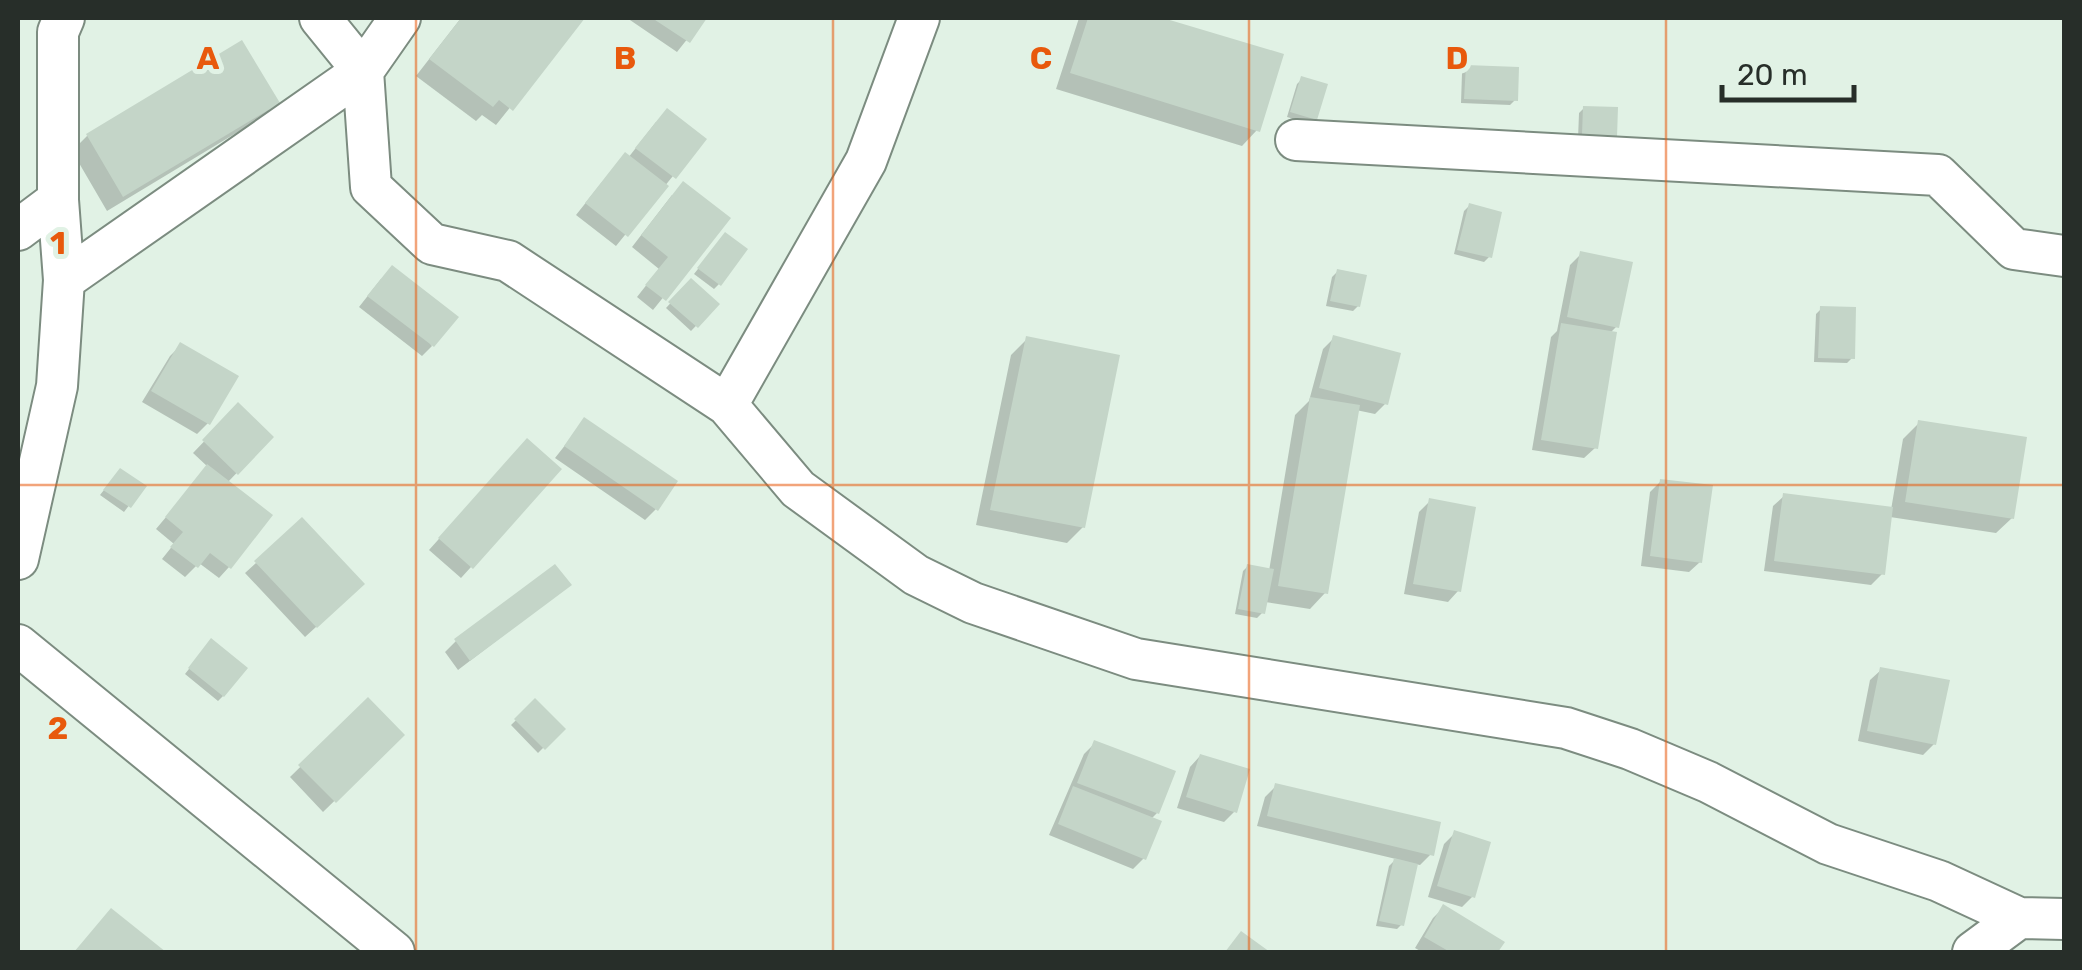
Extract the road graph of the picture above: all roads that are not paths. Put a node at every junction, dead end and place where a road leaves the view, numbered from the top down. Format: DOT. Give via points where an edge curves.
graph roads {
  1 [pos="64,18"];
  2 [pos="320,18"];
  3 [pos="400,18"];
  4 [pos="919,18"];
  5 [pos="364,71"];
  6 [pos="1296,140"];
  7 [pos="58,200"];
  8 [pos="18,230"];
  9 [pos="2064,256"];
  10 [pos="64,280"];
  11 [pos="727,405"];
  12 [pos="18,559"];
  13 [pos="18,646"];
  14 [pos="2019,918"];
  15 [pos="2064,919"];
  16 [pos="394,952"];
  17 [pos="1972,952"];
  1 -- 7 [label="street" via="58,32"];
  2 -- 5 [label="street"];
  3 -- 5 [label="street"];
  4 -- 11 [label="street" via="866,161"];
  5 -- 10 [label="street"];
  5 -- 11 [label="street" via="371,186 432,244 508,261"];
  6 -- 9 [label="street" via="1938,175 2014,249"];
  7 -- 8 [label="street"];
  7 -- 10 [label="street"];
  10 -- 12 [label="street" via="57,386"];
  11 -- 14 [label="street" via="798,489 916,575 973,603 1136,659 1566,728 1630,748 1828,844 1938,881"];
  13 -- 16 [label="street"];
  14 -- 15 [label="street"];
  14 -- 17 [label="street"];
}
